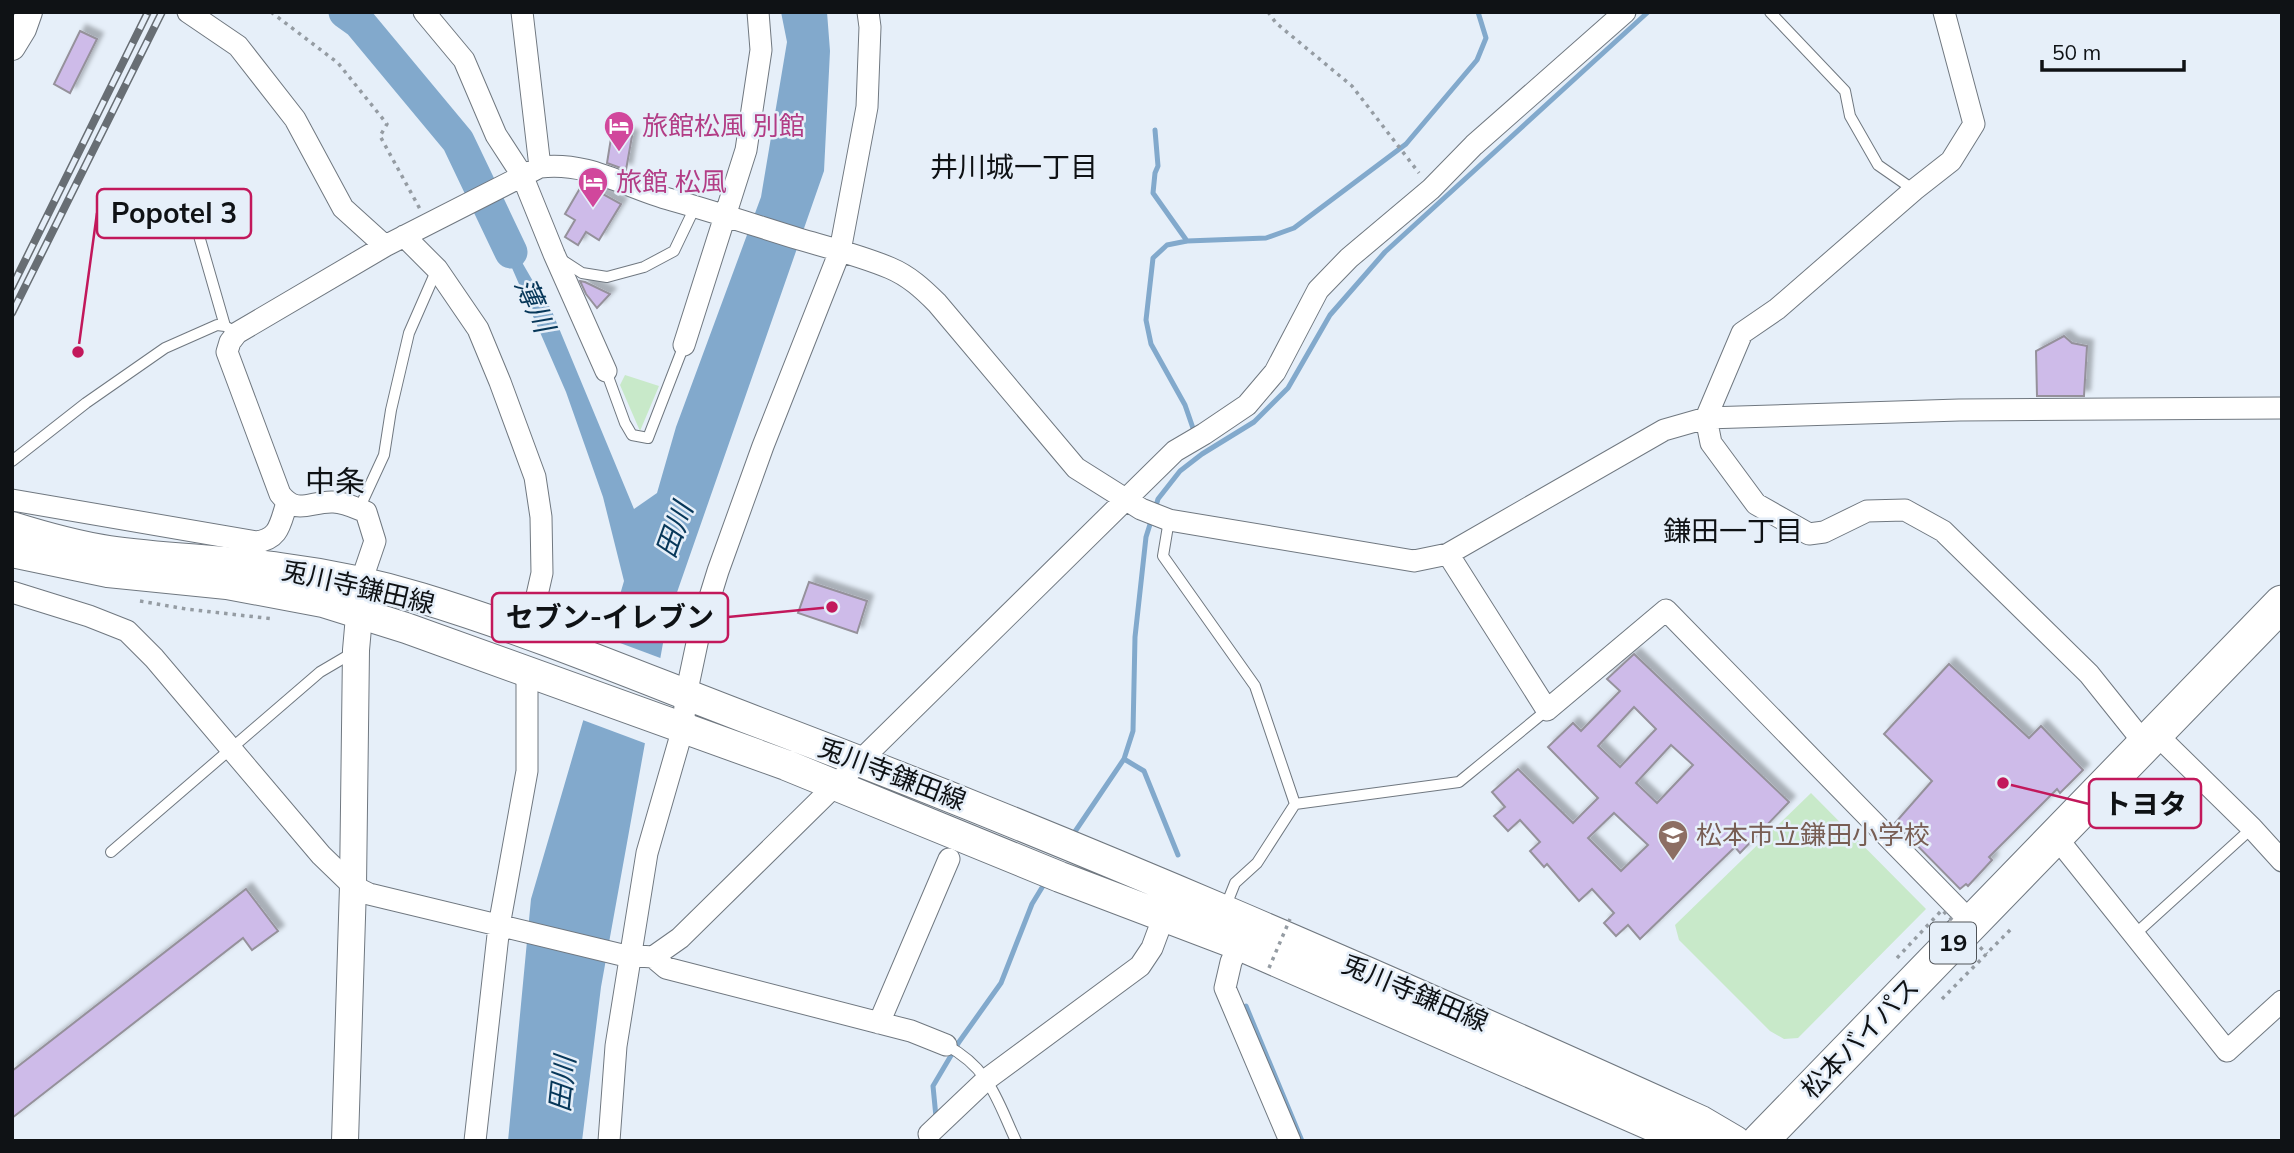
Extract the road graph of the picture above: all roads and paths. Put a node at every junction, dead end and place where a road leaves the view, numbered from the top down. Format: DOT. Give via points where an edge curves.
graph roads {
  1 [pos="29,12"];
  2 [pos="188,12"];
  3 [pos="271,12"];
  4 [pos="424,12"];
  5 [pos="523,12"];
  6 [pos="758,12"];
  7 [pos="868,12"];
  8 [pos="1268,12"];
  9 [pos="1625,12"];
  10 [pos="1770,12"];
  11 [pos="1944,12"];
  12 [pos="12,47"];
  13 [pos="525,174"];
  14 [pos="1431,189"];
  15 [pos="1914,190"];
  16 [pos="696,205"];
  17 [pos="191,208"];
  18 [pos="729,218"];
  19 [pos="433,221"];
  20 [pos="394,241"];
  21 [pos="834,249"];
  22 [pos="554,254"];
  23 [pos="437,269"];
  24 [pos="231,330"];
  25 [pos="684,345"];
  26 [pos="606,371"];
  27 [pos="2282,408"];
  28 [pos="1706,418"];
  29 [pos="12,461"];
  30 [pos="12,500"];
  31 [pos="287,503"];
  32 [pos="359,509"];
  33 [pos="1149,512"];
  34 [pos="12,527"];
  35 [pos="12,552"];
  36 [pos="1448,554"];
  37 [pos="109,561"];
  38 [pos="361,582"];
  39 [pos="12,592"];
  40 [pos="133,600"];
  41 [pos="2282,603"];
  42 [pos="359,614"];
  43 [pos="278,620"];
  44 [pos="535,637"];
  45 [pos="356,650"];
  46 [pos="533,673"];
  47 [pos="682,694"];
  48 [pos="1547,710"];
  49 [pos="677,726"];
  50 [pos="2150,738"];
  51 [pos="232,748"];
  52 [pos="859,760"];
  53 [pos="835,784"];
  54 [pos="1295,804"];
  55 [pos="2252,828"];
  56 [pos="2056,837"];
  57 [pos="111,852"];
  58 [pos="949,859"];
  59 [pos="2282,862"];
  60 [pos="353,886"];
  61 [pos="1169,902"];
  62 [pos="1290,919"];
  63 [pos="1237,926"];
  64 [pos="503,927"];
  65 [pos="2011,929"];
  66 [pos="2133,936"];
  67 [pos="1979,939"];
  68 [pos="626,955"];
  69 [pos="653,957"];
  70 [pos="1897,957"];
  71 [pos="1269,968"];
  72 [pos="1942,999"];
  73 [pos="2282,1001"];
  74 [pos="879,1023"];
  75 [pos="946,1045"];
  76 [pos="988,1079"];
  77 [pos="929,1134"];
  78 [pos="345,1141"];
  79 [pos="475,1141"];
  80 [pos="609,1141"];
  81 [pos="1016,1141"];
  82 [pos="1290,1141"];
  83 [pos="1687,1141"];
  84 [pos="1735,1141"];
  85 [pos="1760,1141"];
  1 -- 12 [label="street"];
  2 -- 20 [label="street" via="246,56 295,119 344,208"];
  3 -- 19 [label="path" via="338,63 363,92 387,124 380,136"];
  4 -- 13 [label="street" via="464,60 496,135"];
  5 -- 13 [label="street"];
  6 -- 18 [label="street" via="761,50 754,106"];
  7 -- 21 [label="street" via="867,107"];
  8 -- 14 [label="path" via="1352,86"];
  9 -- 14 [label="street" via="1474,145"];
  10 -- 15 [label="lane" via="1845,91 1850,116 1878,165"];
  11 -- 15 [label="street" via="1974,124 1951,161"];
  13 -- 16 [label="street" via="561,164"];
  13 -- 19 [label="street"];
  13 -- 22 [label="street"];
  14 -- 33 [label="street" via="1318,290 1275,372 1247,405 1175,451"];
  15 -- 28 [label="street" via="1777,309 1742,333"];
  16 -- 18 [label="street"];
  16 -- 22 [label="lane" via="674,251 644,267 607,277 582,273"];
  17 -- 24 [label="lane"];
  18 -- 21 [label="street"];
  18 -- 25 [label="street"];
  19 -- 20 [label="street"];
  20 -- 23 [label="street"];
  20 -- 24 [label="street"];
  21 -- 33 [label="street" via="891,268 915,282 1076,468"];
  21 -- 47 [label="street" via="718,571"];
  22 -- 26 [label="street"];
  23 -- 32 [label="lane" via="409,333 384,455"];
  23 -- 44 [label="street" via="478,329 535,477 542,573"];
  24 -- 29 [label="lane" via="217,325 165,348"];
  24 -- 31 [label="street" via="227,352"];
  25 -- 26 [label="lane" via="648,438 632,435"];
  27 -- 28 [label="street" via="1959,410"];
  28 -- 36 [label="street" via="1664,430"];
  28 -- 50 [label="street" via="1711,443 1756,504 1809,534 1824,532 1867,511 1905,510 1943,531"];
  30 -- 31 [label="street" via="256,542 275,535"];
  31 -- 32 [label="street" via="300,507 333,502"];
  32 -- 38 [label="street" via="366,512 375,541"];
  33 -- 36 [label="street" via="1414,561"];
  33 -- 52 [label="street"];
  33 -- 54 [label="lane" via="1163,556 1255,686"];
  34 -- 37 [label="main road, 兎川寺鎌田線"];
  35 -- 37 [label="main road, 兎川寺鎌田線"];
  36 -- 48 [label="street"];
  37 -- 38 [label="main road, 兎川寺鎌田線" via="281,568"];
  37 -- 42 [label="main road, 兎川寺鎌田線" via="323,602"];
  38 -- 42 [label="street"];
  38 -- 44 [label="main road, 兎川寺鎌田線"];
  39 -- 51 [label="street" via="127,631"];
  40 -- 43 [label="path"];
  41 -- 50 [label="highway, 松本バイパス / 19"];
  42 -- 45 [label="street"];
  42 -- 46 [label="main road, 兎川寺鎌田線"];
  44 -- 47 [label="main road, 兎川寺鎌田線"];
  45 -- 51 [label="lane" via="320,672"];
  45 -- 60 [label="street"];
  46 -- 49 [label="main road, 兎川寺鎌田線"];
  46 -- 64 [label="street" via="527,771"];
  47 -- 49 [label="street"];
  47 -- 52 [label="main road, 兎川寺鎌田線"];
  48 -- 54 [label="lane" via="1459,782"];
  48 -- 67 [label="street" via="1665,610"];
  49 -- 53 [label="main road, 兎川寺鎌田線"];
  49 -- 68 [label="street"];
  50 -- 55 [label="street"];
  50 -- 56 [label="highway, 松本バイパス / 19"];
  51 -- 57 [label="lane"];
  51 -- 60 [label="street" via="321,855"];
  52 -- 53 [label="street"];
  52 -- 61 [label="main road, 兎川寺鎌田線" via="1068,845"];
  53 -- 61 [label="main road, 兎川寺鎌田線" via="1051,873"];
  53 -- 69 [label="street" via="680,938"];
  54 -- 63 [label="lane" via="1257,863 1235,883"];
  55 -- 59 [label="street"];
  55 -- 66 [label="lane"];
  56 -- 66 [label="street"];
  56 -- 67 [label="highway, 松本バイパス / 19"];
  58 -- 74 [label="street"];
  60 -- 64 [label="street"];
  60 -- 78 [label="street"];
  61 -- 63 [label="main road, 兎川寺鎌田線"];
  61 -- 76 [label="street" via="1152,948 1140,966"];
  62 -- 71 [label="path, bridge"];
  63 -- 82 [label="street" via="1225,988"];
  63 -- 83 [label="main road, 兎川寺鎌田線"];
  63 -- 84 [label="main road, 兎川寺鎌田線" via="1488,1025 1701,1121"];
  64 -- 68 [label="street"];
  64 -- 79 [label="street"];
  65 -- 67 [label="path"];
  66 -- 73 [label="street" via="2227,1051"];
  67 -- 70 [label="path, bridge" via="1942,910"];
  67 -- 72 [label="path"];
  67 -- 85 [label="highway, 松本バイパス / 19"];
  68 -- 69 [label="street"];
  68 -- 80 [label="street"];
  69 -- 74 [label="street" via="666,968"];
  74 -- 75 [label="street"];
  75 -- 76 [label="lane" via="966,1056"];
  76 -- 77 [label="street"];
  76 -- 81 [label="lane"];
}
